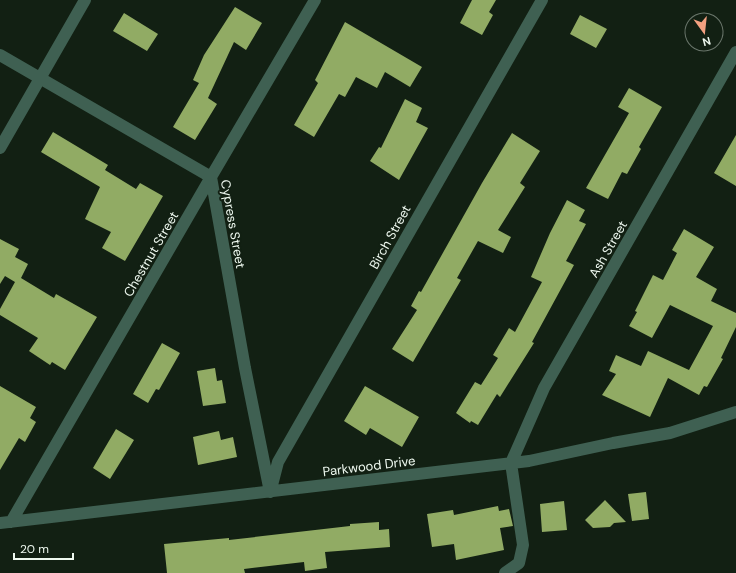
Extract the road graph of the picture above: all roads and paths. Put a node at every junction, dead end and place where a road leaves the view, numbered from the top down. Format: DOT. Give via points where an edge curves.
graph roads {
  1 [pos="85,0"];
  2 [pos="315,0"];
  3 [pos="542,0"];
  4 [pos="736,52"];
  5 [pos="0,55"];
  6 [pos="40,78"];
  7 [pos="0,148"];
  8 [pos="211,177"];
  9 [pos="736,412"];
  10 [pos="511,463"];
  11 [pos="270,492"];
  12 [pos="6,523"];
  13 [pos="505,573"];
  1 -- 6 [label="street"];
  2 -- 8 [label="street, Chestnut Street"];
  3 -- 11 [label="street, Birch Street" via="278,462"];
  4 -- 10 [label="street, Ash Street" via="544,388"];
  5 -- 6 [label="street, Cypress Street"];
  6 -- 7 [label="street"];
  6 -- 8 [label="street, Cypress Street"];
  8 -- 11 [label="street, Cypress Street"];
  8 -- 12 [label="street, Chestnut Street"];
  9 -- 10 [label="street, Parkwood Drive" via="670,433"];
  10 -- 11 [label="street, Parkwood Drive"];
  10 -- 13 [label="street" via="524,545 519,563"];
  11 -- 12 [label="street, Parkwood Drive"];
}
